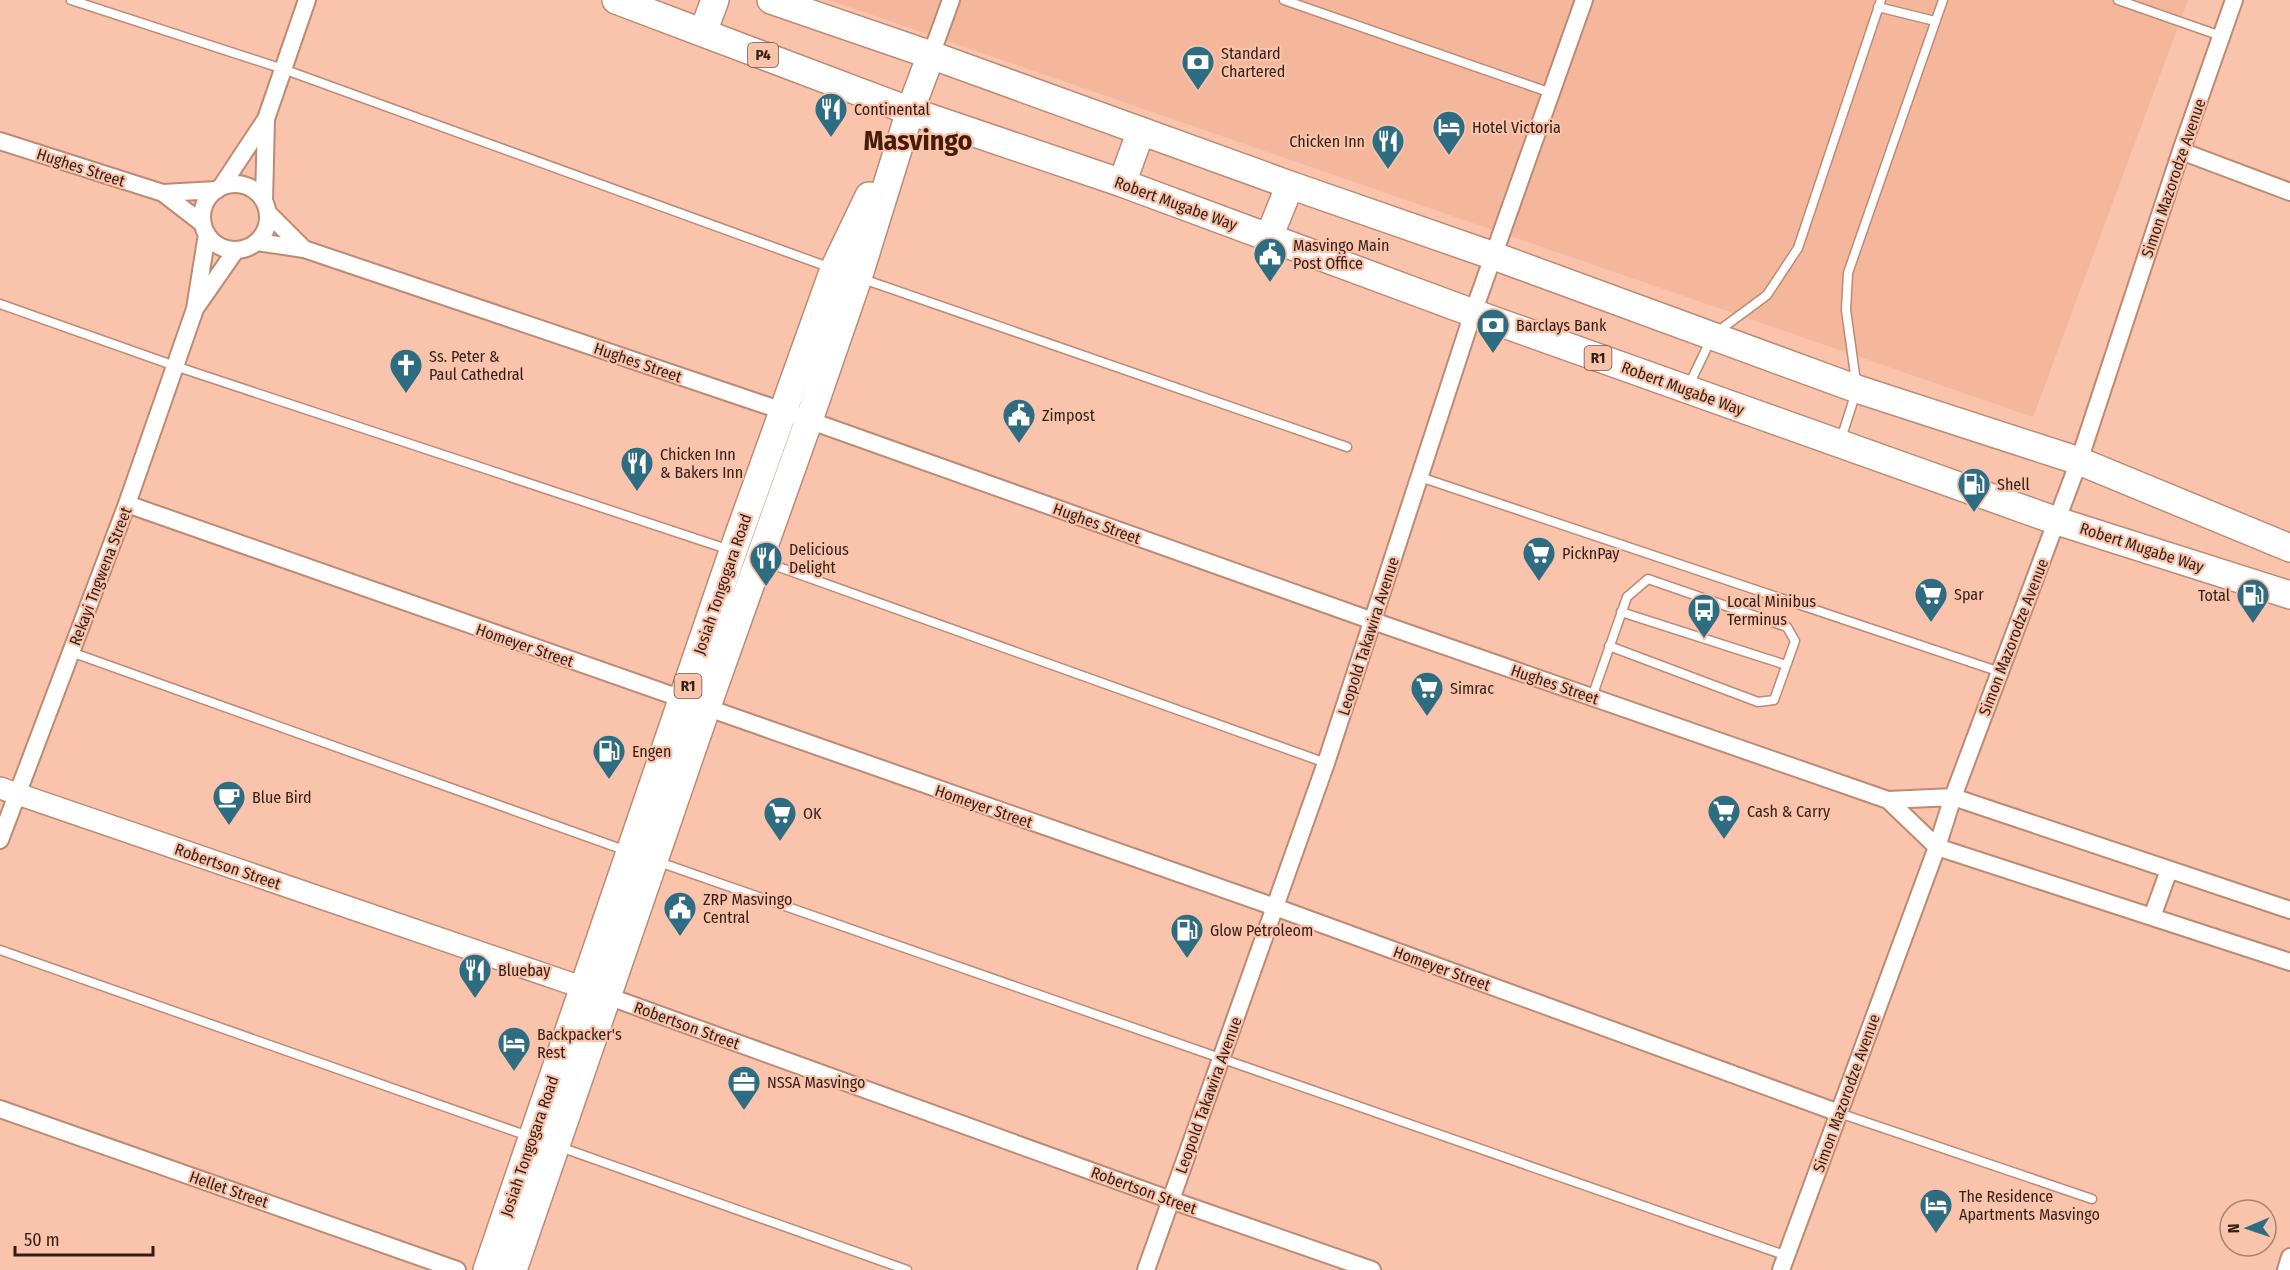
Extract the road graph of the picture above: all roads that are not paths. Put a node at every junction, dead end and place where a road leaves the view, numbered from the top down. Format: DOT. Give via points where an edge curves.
graph roads {
  1 [pos="71,0"];
  2 [pos="307,0"];
  3 [pos="616,0"];
  4 [pos="715,0"];
  5 [pos="771,0"];
  6 [pos="951,0"];
  7 [pos="1284,0"];
  8 [pos="1584,0"];
  9 [pos="1943,0"];
  10 [pos="2118,0"];
  11 [pos="2234,0"];
  12 [pos="1880,3"];
  13 [pos="1935,21"];
  14 [pos="703,32"];
  15 [pos="2221,36"];
  16 [pos="931,55"];
  17 [pos="283,69"];
  18 [pos="1551,93"];
  19 [pos="910,111"];
  20 [pos="266,119"];
  21 [pos="1142,131"];
  22 [pos="0,141"];
  23 [pos="2181,151"];
  24 [pos="1122,183"];
  25 [pos="1290,185"];
  26 [pos="219,189"];
  27 [pos="2290,192"];
  28 [pos="163,193"];
  29 [pos="266,207"];
  30 [pos="205,229"];
  31 [pos="1269,237"];
  32 [pos="257,242"];
  33 [pos="304,249"];
  34 [pos="236,250"];
  35 [pos="1494,256"];
  36 [pos="846,273"];
  37 [pos="0,304"];
  38 [pos="195,309"];
  39 [pos="1473,313"];
  40 [pos="1713,335"];
  41 [pos="175,366"];
  42 [pos="1687,389"];
  43 [pos="1857,389"];
  44 [pos="783,411"];
  45 [pos="809,420"];
  46 [pos="1840,443"];
  47 [pos="1347,447"];
  48 [pos="2079,461"];
  49 [pos="1420,477"];
  50 [pos="127,504"];
  51 [pos="2057,521"];
  52 [pos="2290,548"];
  53 [pos="744,555"];
  54 [pos="2290,595"];
  55 [pos="1621,612"];
  56 [pos="1373,621"];
  57 [pos="1609,646"];
  58 [pos="71,652"];
  59 [pos="1786,665"];
  60 [pos="2000,672"];
  61 [pos="1592,697"];
  62 [pos="694,705"];
  63 [pos="1326,763"];
  64 [pos="8,791"];
  65 [pos="1953,797"];
  66 [pos="1888,800"];
  67 [pos="0,840"];
  68 [pos="1937,847"];
  69 [pos="643,856"];
  70 [pos="2169,870"];
  71 [pos="1275,907"];
  72 [pos="2290,910"];
  73 [pos="2152,917"];
  74 [pos="0,950"];
  75 [pos="2290,962"];
  76 [pos="596,992"];
  77 [pos="1221,1058"];
  78 [pos="0,1109"];
  79 [pos="1839,1113"];
  80 [pos="544,1142"];
  81 [pos="2092,1199"];
  82 [pos="1170,1200"];
  83 [pos="2290,1257"];
  84 [pos="1784,1263"];
  85 [pos="457,1270"];
  86 [pos="487,1270"];
  87 [pos="513,1270"];
  88 [pos="908,1270"];
  89 [pos="1146,1270"];
  90 [pos="1372,1270"];
  91 [pos="2286,1270"];
  1 -- 17 [label="lane"];
  2 -- 17 [label="street"];
  3 -- 14 [label="highway, P4"];
  4 -- 14 [label="highway"];
  5 -- 16 [label="highway"];
  6 -- 16 [label="street"];
  7 -- 18 [label="lane"];
  8 -- 18 [label="street, Leopold Takawira Avenue"];
  9 -- 13 [label="lane"];
  10 -- 15 [label="lane"];
  11 -- 15 [label="street, Simon Mazorodze Avenue"];
  12 -- 13 [label="lane"];
  12 -- 40 [label="lane" via="1797,248 1767,295"];
  13 -- 43 [label="lane" via="1848,273 1846,310"];
  14 -- 19 [label="highway, P4"];
  15 -- 23 [label="street, Simon Mazorodze Avenue"];
  16 -- 19 [label="highway, Josiah Tongogara Road"];
  16 -- 21 [label="highway"];
  17 -- 20 [label="street"];
  17 -- 36 [label="lane"];
  18 -- 35 [label="street, Leopold Takawira Avenue"];
  19 -- 24 [label="highway, Robert Mugabe Way / R1"];
  19 -- 36 [label="highway, Josiah Tongogara Road / R1"];
  20 -- 26 [label="street"];
  20 -- 29 [label="street"];
  21 -- 24 [label="highway"];
  21 -- 25 [label="highway"];
  22 -- 28 [label="street, Hughes Street"];
  23 -- 27 [label="street"];
  23 -- 48 [label="street, Simon Mazorodze Avenue"];
  24 -- 31 [label="highway, Robert Mugabe Way / R1"];
  25 -- 31 [label="highway"];
  25 -- 35 [label="highway"];
  26 -- 28 [label="street"];
  26 -- 29 [label="street" via="242,185 251,188"];
  26 -- 30 [label="street" via="206,201"];
  28 -- 30 [label="street"];
  29 -- 32 [label="street" via="268,224"];
  29 -- 33 [label="street"];
  30 -- 34 [label="street" via="214,243"];
  30 -- 38 [label="street"];
  31 -- 39 [label="highway, Robert Mugabe Way / R1"];
  32 -- 33 [label="street, Hughes Street"];
  32 -- 34 [label="street"];
  33 -- 44 [label="street, Hughes Street"];
  34 -- 38 [label="street"];
  35 -- 39 [label="street, Leopold Takawira Avenue"];
  35 -- 40 [label="highway"];
  36 -- 44 [label="highway, Josiah Tongogara Road / R1"];
  36 -- 45 [label="highway, Josiah Tongogara Road / R1"];
  36 -- 47 [label="lane"];
  37 -- 41 [label="lane"];
  38 -- 41 [label="street, Rekayi Tngwena Street"];
  39 -- 42 [label="highway, Robert Mugabe Way / R1"];
  39 -- 49 [label="street, Leopold Takawira Avenue"];
  40 -- 42 [label="lane"];
  40 -- 43 [label="highway"];
  41 -- 50 [label="street, Rekayi Tngwena Street"];
  41 -- 53 [label="lane"];
  42 -- 46 [label="highway, Robert Mugabe Way / R1"];
  43 -- 46 [label="lane"];
  43 -- 48 [label="highway"];
  44 -- 45 [label="street, Hughes Street"];
  44 -- 53 [label="highway, Josiah Tongogara Road / R1"];
  45 -- 56 [label="street, Hughes Street"];
  45 -- 62 [label="highway, Josiah Tongogara Road / R1"];
  46 -- 51 [label="highway, Robert Mugabe Way / R1"];
  48 -- 51 [label="street, Simon Mazorodze Avenue"];
  48 -- 52 [label="highway"];
  49 -- 56 [label="street, Leopold Takawira Avenue"];
  49 -- 60 [label="lane"];
  50 -- 58 [label="street, Rekayi Tngwena Street"];
  50 -- 62 [label="street, Homeyer Street"];
  51 -- 54 [label="highway, Robert Mugabe Way / R1"];
  51 -- 60 [label="street, Simon Mazorodze Avenue"];
  53 -- 62 [label="highway, Josiah Tongogara Road / R1"];
  53 -- 63 [label="lane"];
  55 -- 57 [label="lane"];
  55 -- 59 [label="lane"];
  55 -- 59 [label="lane" via="1627,597 1648,579 1787,627 1795,641"];
  56 -- 61 [label="street, Hughes Street"];
  56 -- 63 [label="street, Leopold Takawira Avenue"];
  57 -- 59 [label="lane" via="1758,702 1774,700"];
  57 -- 61 [label="lane"];
  58 -- 64 [label="street, Rekayi Tngwena Street"];
  58 -- 69 [label="lane"];
  60 -- 65 [label="street, Simon Mazorodze Avenue"];
  61 -- 66 [label="street, Hughes Street"];
  62 -- 69 [label="highway, Josiah Tongogara Road / R1"];
  62 -- 71 [label="street, Homeyer Street"];
  63 -- 71 [label="street, Leopold Takawira Avenue"];
  64 -- 67 [label="street, Rekayi Tngwena Street"];
  64 -- 76 [label="street, Robertson Street"];
  65 -- 66 [label="street"];
  65 -- 68 [label="street, Simon Mazorodze Avenue"];
  65 -- 70 [label="street"];
  66 -- 68 [label="street"];
  68 -- 73 [label="street"];
  68 -- 79 [label="street, Simon Mazorodze Avenue"];
  69 -- 76 [label="highway, Josiah Tongogara Road / R1"];
  69 -- 77 [label="lane"];
  70 -- 72 [label="street"];
  70 -- 73 [label="street"];
  71 -- 77 [label="street, Leopold Takawira Avenue"];
  71 -- 79 [label="street, Homeyer Street"];
  73 -- 75 [label="street"];
  74 -- 80 [label="lane"];
  76 -- 80 [label="highway, Josiah Tongogara Road / R1"];
  76 -- 82 [label="street, Robertson Street"];
  77 -- 82 [label="street, Leopold Takawira Avenue"];
  77 -- 84 [label="lane"];
  78 -- 85 [label="street, Hellet Street"];
  79 -- 81 [label="lane"];
  79 -- 84 [label="street, Simon Mazorodze Avenue"];
  80 -- 86 [label="highway, Josiah Tongogara Road / R1"];
  80 -- 87 [label="highway, Josiah Tongogara Road / R1"];
  80 -- 88 [label="lane"];
  82 -- 89 [label="street, Leopold Takawira Avenue"];
  82 -- 90 [label="street, Robertson Street"];
  83 -- 91 [label="street"];
}
